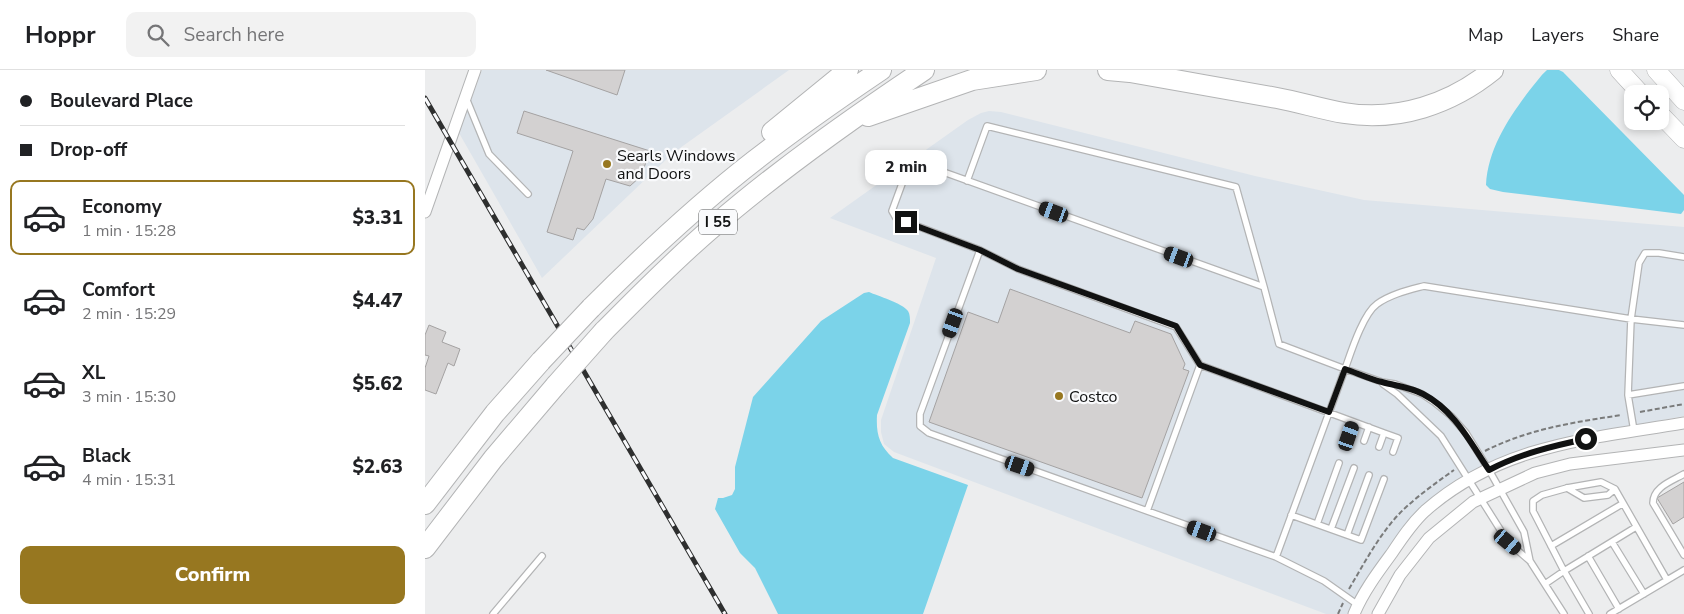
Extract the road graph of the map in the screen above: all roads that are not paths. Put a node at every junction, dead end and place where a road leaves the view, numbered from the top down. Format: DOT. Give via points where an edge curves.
graph roads {
  1 [pos="475,70"];
  2 [pos="848,70"];
  3 [pos="881,70"];
  4 [pos="924,70"];
  5 [pos="1037,70"];
  6 [pos="1108,70"];
  7 [pos="1493,70"];
  8 [pos="1619,70"];
  9 [pos="1656,70"];
  10 [pos="1633,85"];
  11 [pos="466,96"];
  12 [pos="1684,101"];
  13 [pos="1669,123"];
  14 [pos="843,125"];
  15 [pos="1684,139"];
  16 [pos="967,181"];
  17 [pos="528,194"];
  18 [pos="697,208"];
  19 [pos="425,212"];
  20 [pos="980,250"];
  21 [pos="1684,257"];
  22 [pos="1264,287"];
  23 [pos="1631,319"];
  24 [pos="1684,325"];
  25 [pos="1200,365"];
  26 [pos="1345,369"];
  27 [pos="1382,382"];
  28 [pos="1684,386"];
  29 [pos="1628,395"];
  30 [pos="1329,412"];
  31 [pos="1354,422"];
  32 [pos="1684,423"];
  33 [pos="1369,427"];
  34 [pos="1634,431"];
  35 [pos="1384,432"];
  36 [pos="1349,436"];
  37 [pos="1364,441"];
  38 [pos="1379,447"];
  39 [pos="1684,450"];
  40 [pos="1393,452"];
  41 [pos="1339,463"];
  42 [pos="1354,468"];
  43 [pos="1489,470"];
  44 [pos="1684,474"];
  45 [pos="1369,475"];
  46 [pos="1383,479"];
  47 [pos="1469,480"];
  48 [pos="1567,488"];
  49 [pos="1500,489"];
  50 [pos="1615,489"];
  51 [pos="1481,498"];
  52 [pos="425,504"];
  53 [pos="1622,504"];
  54 [pos="1147,511"];
  55 [pos="1291,515"];
  56 [pos="1317,524"];
  57 [pos="1636,527"];
  58 [pos="1331,529"];
  59 [pos="1347,535"];
  60 [pos="1684,540"];
  61 [pos="1612,542"];
  62 [pos="1677,544"];
  63 [pos="1551,546"];
  64 [pos="425,548"];
  65 [pos="1684,555"];
  66 [pos="542,556"];
  67 [pos="1587,556"];
  68 [pos="1276,558"];
  69 [pos="1530,561"];
  70 [pos="1684,570"];
  71 [pos="1564,571"];
  72 [pos="1667,580"];
  73 [pos="1545,584"];
  74 [pos="1643,594"];
  75 [pos="1356,609"];
  76 [pos="1619,609"];
  77 [pos="493,614"];
  78 [pos="1373,614"];
  79 [pos="1378,614"];
  80 [pos="1564,614"];
  81 [pos="1589,614"];
  82 [pos="1610,614"];
  1 -- 11 [label="street"];
  2 -- 18 [label="highway" via="721,176"];
  3 -- 18 [label="highway, I 55" via="754,161"];
  4 -- 14 [label="highway, I 55"];
  5 -- 14 [label="highway" via="972,80"];
  6 -- 7 [label="highway" via="1365,115 1423,109 1449,99"];
  8 -- 10 [label="main road"];
  9 -- 12 [label="main road"];
  11 -- 17 [label="lane" via="489,154"];
  11 -- 19 [label="street"];
  13 -- 15 [label="main road"];
  14 -- 64 [label="highway, I 55, bridge" via="714,226 604,331 493,459"];
  16 -- 20 [label="lane" via="924,166 903,181 892,211 896,218"];
  16 -- 22 [label="lane"];
  16 -- 22 [label="lane" via="987,126 1236,187"];
  18 -- 52 [label="highway, I 55, bridge" via="655,245 541,361 495,413"];
  20 -- 25 [label="lane" via="1018,269 1176,326"];
  20 -- 54 [label="lane" via="920,414 920,426 929,433"];
  21 -- 23 [label="lane" via="1645,253 1639,263"];
  22 -- 26 [label="lane" via="1279,344"];
  23 -- 24 [label="lane"];
  23 -- 26 [label="lane" via="1425,286 1400,292 1377,304 1361,328"];
  23 -- 29 [label="lane"];
  25 -- 30 [label="lane"];
  25 -- 54 [label="lane"];
  26 -- 27 [label="lane"];
  26 -- 30 [label="lane"];
  27 -- 43 [label="lane" via="1422,394 1434,402 1466,433"];
  27 -- 47 [label="lane" via="1441,436"];
  28 -- 29 [label="lane"];
  29 -- 34 [label="lane"];
  30 -- 31 [label="lane"];
  30 -- 55 [label="lane"];
  31 -- 33 [label="lane"];
  31 -- 36 [label="lane"];
  32 -- 34 [label="street"];
  33 -- 35 [label="lane"];
  33 -- 37 [label="lane"];
  34 -- 43 [label="street" via="1546,447 1509,459"];
  35 -- 38 [label="lane"];
  35 -- 40 [label="lane" via="1398,438"];
  39 -- 49 [label="street" via="1569,464 1535,473"];
  41 -- 56 [label="lane"];
  42 -- 58 [label="lane"];
  43 -- 47 [label="street"];
  43 -- 49 [label="lane"];
  44 -- 62 [label="lane" via="1658,489 1653,497 1654,507"];
  45 -- 59 [label="lane"];
  46 -- 59 [label="lane" via="1361,540"];
  47 -- 51 [label="lane"];
  47 -- 75 [label="street" via="1425,512 1410,528"];
  48 -- 50 [label="lane" via="1601,482"];
  48 -- 50 [label="lane" via="1584,498 1608,495"];
  48 -- 63 [label="lane" via="1533,501 1533,511"];
  49 -- 51 [label="street"];
  49 -- 69 [label="lane" via="1524,532"];
  50 -- 53 [label="lane"];
  51 -- 69 [label="lane" via="1508,542"];
  51 -- 79 [label="street" via="1453,516 1429,538 1400,575"];
  53 -- 57 [label="lane"];
  53 -- 63 [label="lane"];
  54 -- 68 [label="lane"];
  55 -- 56 [label="lane"];
  55 -- 68 [label="lane"];
  56 -- 58 [label="lane"];
  57 -- 61 [label="lane"];
  57 -- 72 [label="lane"];
  58 -- 59 [label="lane"];
  60 -- 62 [label="lane"];
  61 -- 67 [label="lane"];
  61 -- 74 [label="lane"];
  62 -- 65 [label="lane"];
  63 -- 71 [label="lane"];
  66 -- 77 [label="lane"];
  67 -- 71 [label="lane"];
  67 -- 76 [label="lane"];
  68 -- 75 [label="lane" via="1324,581"];
  69 -- 73 [label="lane"];
  70 -- 72 [label="lane"];
  71 -- 73 [label="lane"];
  71 -- 81 [label="lane"];
  72 -- 74 [label="lane"];
  73 -- 80 [label="lane"];
  74 -- 76 [label="lane"];
  75 -- 78 [label="street"];
  76 -- 82 [label="lane"];
}
